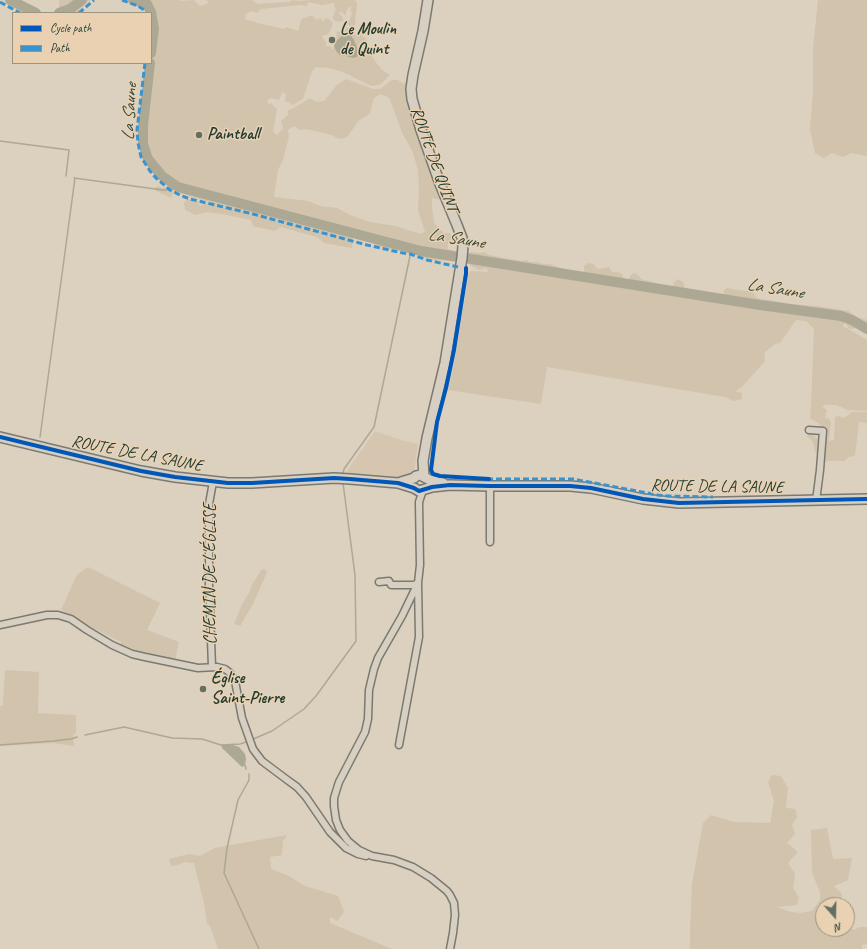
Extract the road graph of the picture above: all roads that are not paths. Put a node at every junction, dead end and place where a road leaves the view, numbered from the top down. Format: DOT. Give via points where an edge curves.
graph roads {
  1 [pos="428,0"];
  2 [pos="809,430"];
  3 [pos="0,437"];
  4 [pos="420,477"];
  5 [pos="213,482"];
  6 [pos="398,484"];
  7 [pos="450,485"];
  8 [pos="490,486"];
  9 [pos="419,489"];
  10 [pos="816,500"];
  11 [pos="867,500"];
  12 [pos="490,542"];
  13 [pos="379,582"];
  14 [pos="418,583"];
  15 [pos="0,625"];
  16 [pos="212,667"];
  17 [pos="399,745"];
  18 [pos="372,856"];
  19 [pos="450,949"];
  1 -- 4 [label="street, ROUTE DE QUINT" via="413,75 412,99 417,119 460,233 463,250 446,358 428,431"];
  2 -- 10 [label="street" via="823,431"];
  3 -- 5 [label="street, ROUTE DE LA SAUNE" via="141,471"];
  4 -- 6 [label="street, ROUTE DE LA SAUNE"];
  4 -- 7 [label="street, ROUTE DE LA SAUNE"];
  4 -- 9 [label="street" via="412,483"];
  4 -- 9 [label="street" via="428,482"];
  5 -- 6 [label="street, ROUTE DE LA SAUNE" via="252,483 334,478"];
  5 -- 16 [label="street, CHEMIN DE L'ÉGLISE" via="209,504"];
  6 -- 9 [label="street, ROUTE DE LA SAUNE"];
  7 -- 8 [label="street, ROUTE DE LA SAUNE"];
  7 -- 9 [label="street, ROUTE DE LA SAUNE"];
  8 -- 10 [label="street, ROUTE DE LA SAUNE" via="575,486 668,502"];
  8 -- 12 [label="street"];
  9 -- 14 [label="street"];
  10 -- 11 [label="street, ROUTE DE LA SAUNE"];
  13 -- 14 [label="street" via="389,582 391,585"];
  14 -- 17 [label="street" via="418,637"];
  14 -- 18 [label="street" via="376,664 369,690 365,732 339,782 334,798 340,830 348,842"];
  15 -- 16 [label="street" via="58,615 71,619 112,645 132,654 198,668"];
  16 -- 18 [label="street" via="225,669 235,681 240,711 248,736 262,761 306,796 330,832 346,848 358,854"];
  18 -- 19 [label="street" via="404,863 431,878 447,891 454,908"];
}
